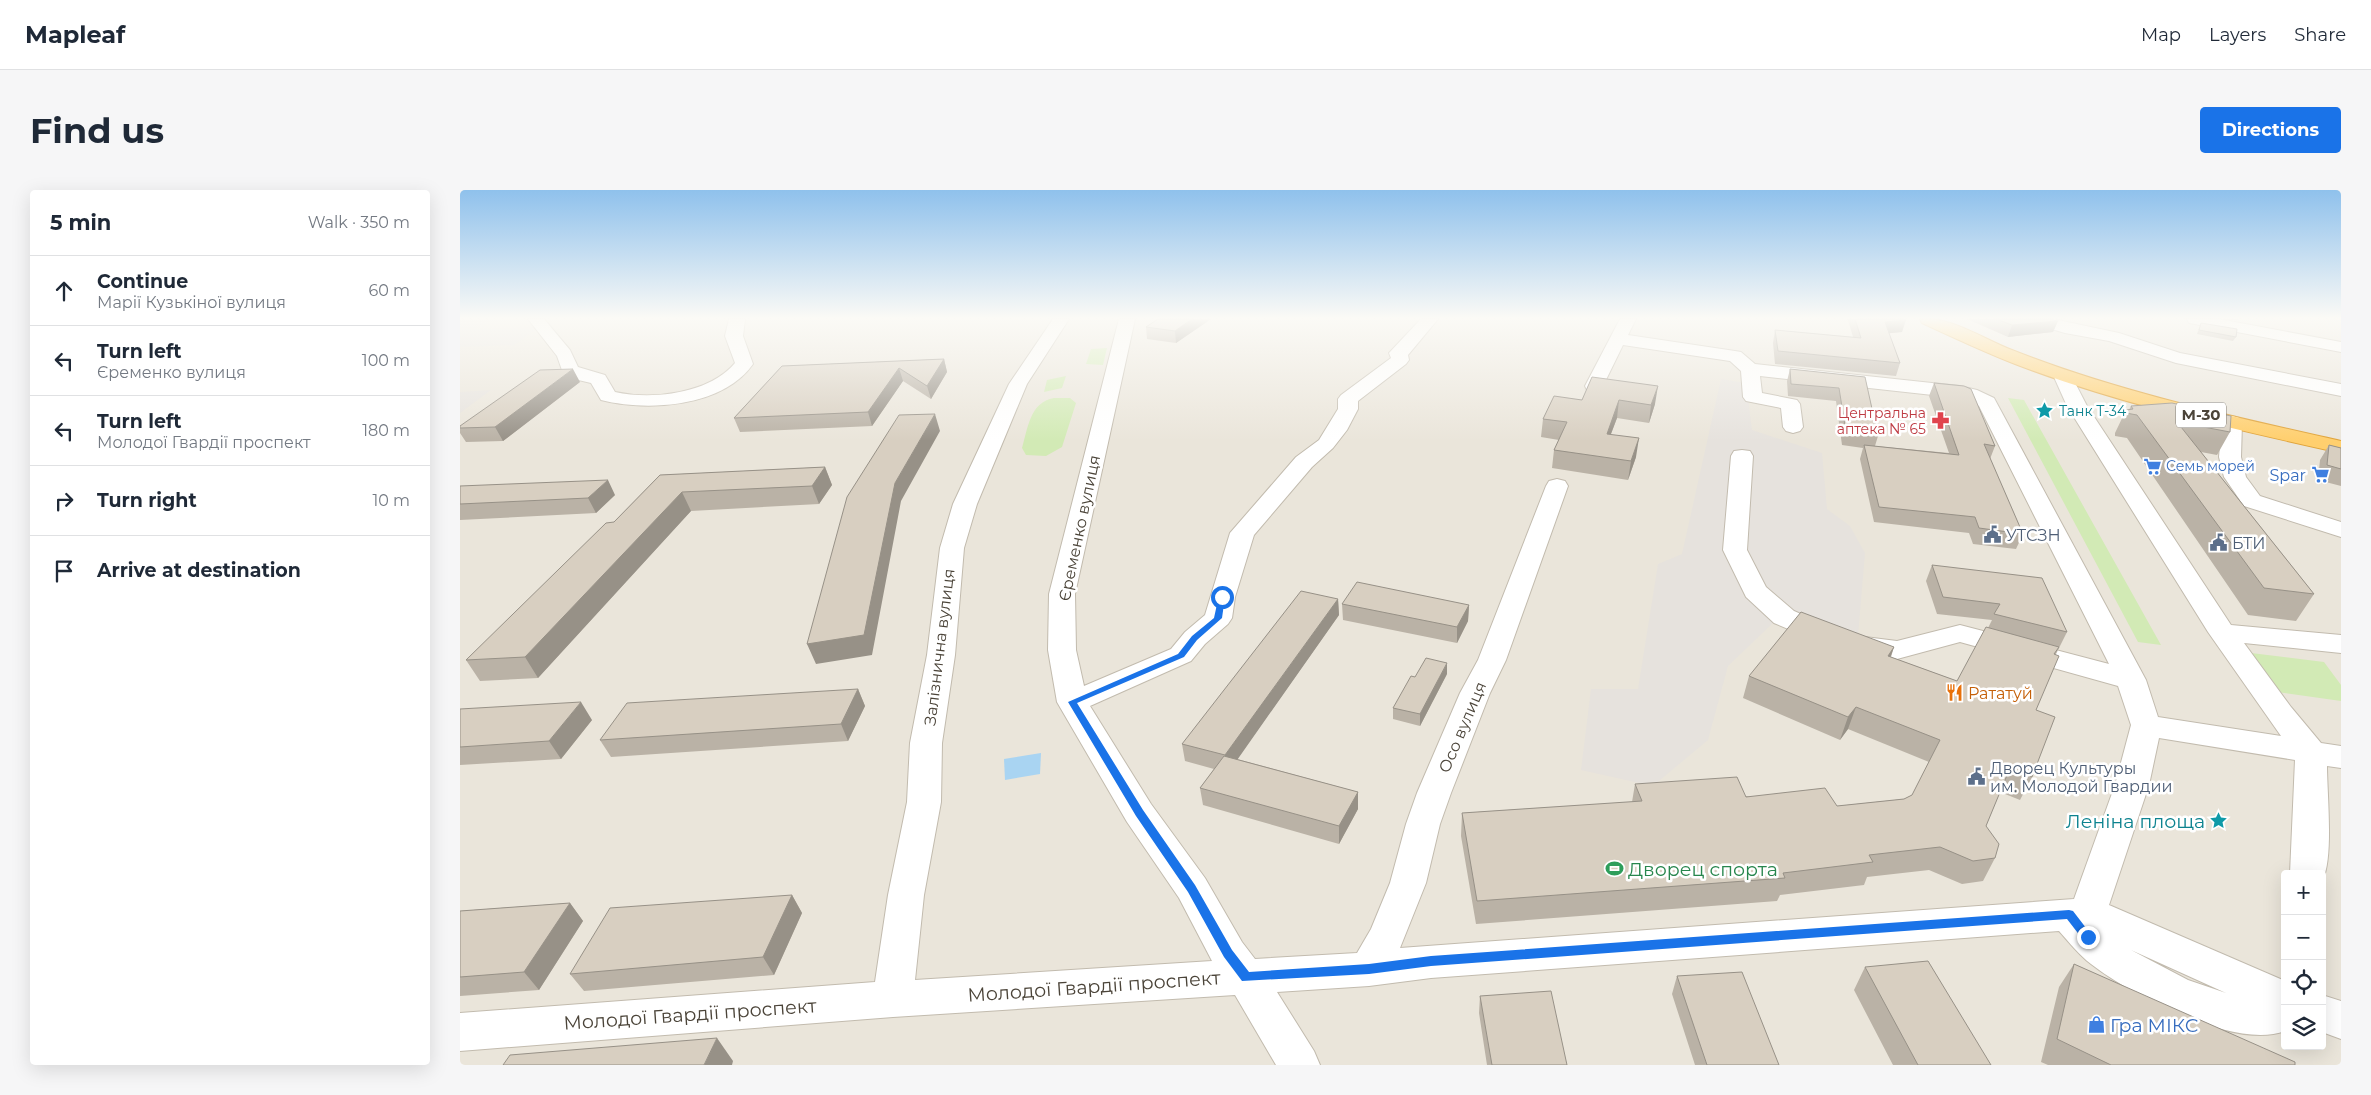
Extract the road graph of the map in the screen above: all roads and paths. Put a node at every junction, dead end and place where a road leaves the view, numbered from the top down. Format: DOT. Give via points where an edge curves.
graph roads {
  1 [pos="568,360"];
  2 [pos="743,360"];
  3 [pos="1034,360"];
  4 [pos="1117,360"];
  5 [pos="1400,360"];
  6 [pos="1606,360"];
  7 [pos="1739,360"];
  8 [pos="2017,360"];
  9 [pos="2185,360"];
  10 [pos="1750,369"];
  11 [pos="2062,376"];
  12 [pos="1594,386"];
  13 [pos="2341,390"];
  14 [pos="2232,422"];
  15 [pos="1793,427"];
  16 [pos="2341,447"];
  17 [pos="1742,456"];
  18 [pos="1557,486"];
  19 [pos="2341,530"];
  20 [pos="2222,632"];
  21 [pos="2341,644"];
  22 [pos="2131,680"];
  23 [pos="1072,702"];
  24 [pos="2146,725"];
  25 [pos="2326,755"];
  26 [pos="2308,870"];
  27 [pos="2078,914"];
  28 [pos="1369,969"];
  29 [pos="1246,977"];
  30 [pos="2281,998"];
  31 [pos="893,999"];
  32 [pos="2281,1011"];
  33 [pos="2326,1014"];
  34 [pos="2341,1020"];
  35 [pos="460,1032"];
  36 [pos="1299,1065"];
  1 -- 2 [label="street" via="569,369 598,379 608,396 633,401 680,397 724,382 740,372"];
  3 -- 31 [label="street, Залізнична вулиця" via="1018,384 964,504 952,548 941,655 926,743 924,802 906,895"];
  4 -- 23 [label="street, Єременко вулиця" via="1062,594 1062,650"];
  5 -- 23 [label="street" via="1348,399 1348,409 1326,444 1304,462 1242,533 1218,618 1194,638 1181,655"];
  6 -- 12 [label="street"];
  7 -- 10 [label="street"];
  8 -- 11 [label="highway, М-30"];
  9 -- 13 [label="street"];
  10 -- 15 [label="street" via="1753,397 1790,404"];
  10 -- 22 [label="street" via="1960,392 1986,402"];
  11 -- 14 [label="highway, М-30"];
  11 -- 20 [label="street" via="2077,406"];
  14 -- 16 [label="highway, М-30"];
  14 -- 19 [label="street" via="2230,458 2235,477 2252,501"];
  17 -- 22 [label="street" via="1735,550 1755,591 1784,618 1843,643 1897,650 1960,633"];
  18 -- 28 [label="street, Осо вулиця" via="1492,660 1434,793 1395,918"];
  20 -- 21 [label="street"];
  20 -- 25 [label="street" via="2280,714"];
  22 -- 24 [label="street"];
  23 -- 29 [label="street, Єременко вулиця" via="1140,813 1192,888 1228,954"];
  24 -- 25 [label="street"];
  24 -- 27 [label="street" via="2132,785"];
  25 -- 26 [label="street"];
  27 -- 28 [label="street, Молодої Гвардії проспект" via="1431,961"];
  27 -- 30 [label="street"];
  27 -- 32 [label="street" via="2088,937 2103,951 2164,988 2238,1014 2266,1018"];
  28 -- 29 [label="street, Молодої Гвардії проспект"];
  29 -- 31 [label="street, Молодої Гвардії проспект"];
  29 -- 36 [label="street, Єременко вулиця"];
  31 -- 35 [label="street, Молодої Гвардії проспект"];
  33 -- 34 [label="street"];
}
